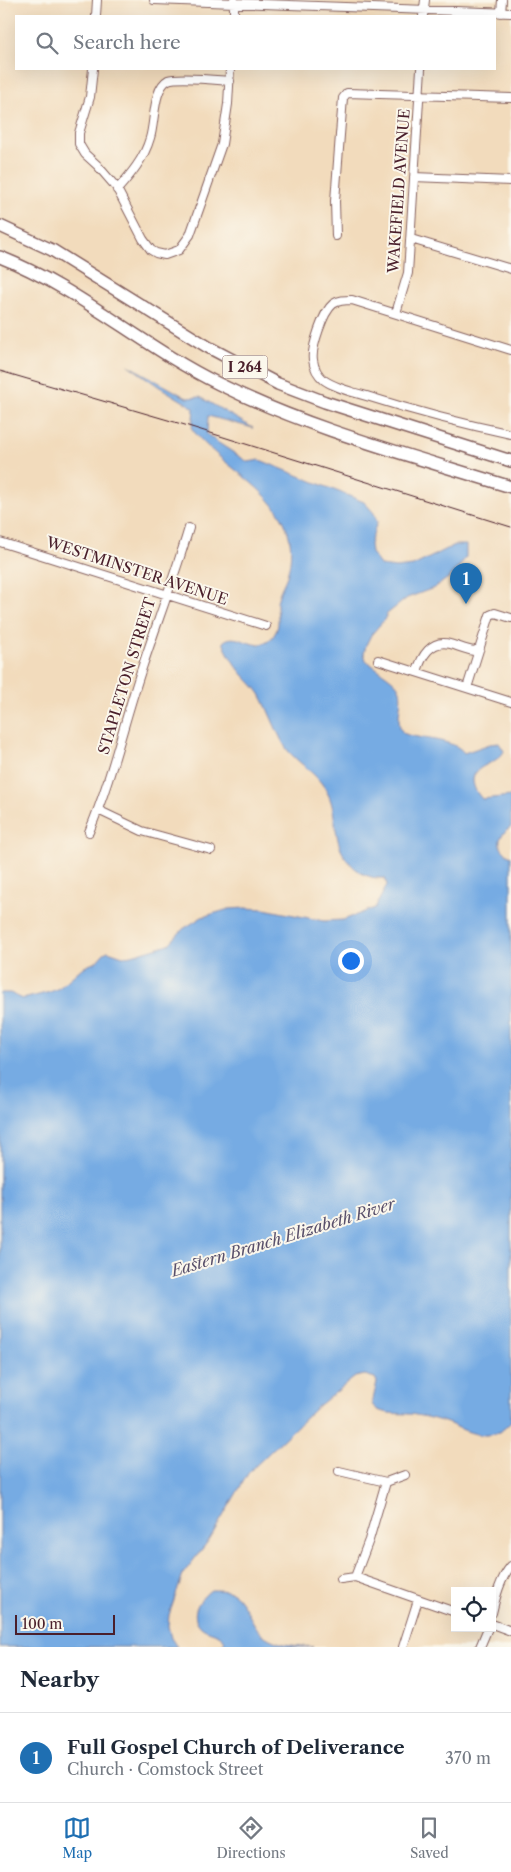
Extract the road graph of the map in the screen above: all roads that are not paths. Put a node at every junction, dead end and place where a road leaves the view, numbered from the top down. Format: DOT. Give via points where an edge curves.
graph roads {
  1 [pos="97,0"];
  2 [pos="154,0"];
  3 [pos="425,0"];
  4 [pos="502,0"];
  5 [pos="234,2"];
  6 [pos="348,4"];
  7 [pos="424,13"];
  8 [pos="501,13"];
  9 [pos="511,13"];
  10 [pos="96,15"];
  11 [pos="234,15"];
  12 [pos="93,70"];
  13 [pos="230,70"];
  14 [pos="421,70"];
  15 [pos="230,81"];
  16 [pos="420,95"];
  17 [pos="511,98"];
  18 [pos="414,178"];
  19 [pos="511,180"];
  20 [pos="117,190"];
  21 [pos="0,226"];
  22 [pos="336,236"];
  23 [pos="411,239"];
  24 [pos="0,257"];
  25 [pos="511,269"];
  26 [pos="396,313"];
  27 [pos="511,350"];
  28 [pos="511,434"];
  29 [pos="511,462"];
  30 [pos="511,487"];
  31 [pos="188,528"];
  32 [pos="0,542"];
  33 [pos="167,596"];
  34 [pos="511,618"];
  35 [pos="266,626"];
  36 [pos="480,648"];
  37 [pos="378,660"];
  38 [pos="417,672"];
  39 [pos="467,688"];
  40 [pos="511,702"];
  41 [pos="98,810"];
  42 [pos="89,832"];
  43 [pos="211,850"];
  44 [pos="339,1471"];
  45 [pos="405,1475"];
  46 [pos="386,1482"];
  47 [pos="511,1566"];
  48 [pos="355,1577"];
  49 [pos="341,1579"];
  50 [pos="418,1600"];
  51 [pos="496,1600"];
  52 [pos="451,1611"];
  53 [pos="496,1625"];
  54 [pos="511,1631"];
  55 [pos="486,1632"];
  56 [pos="403,1647"];
  57 [pos="480,1647"];
  1 -- 10 [label="street"];
  2 -- 5 [label="street"];
  3 -- 7 [label="street"];
  4 -- 8 [label="street"];
  5 -- 6 [label="street"];
  5 -- 11 [label="street"];
  6 -- 7 [label="street"];
  7 -- 8 [label="street"];
  8 -- 9 [label="street"];
  12 -- 20 [label="street" via="79,144"];
  13 -- 15 [label="street"];
  14 -- 16 [label="street, WAKEFIELD AVENUE"];
  15 -- 20 [label="street" via="174,78 163,84 144,154"];
  15 -- 20 [label="street" via="222,144 190,235 179,250 171,255 151,250"];
  16 -- 17 [label="street"];
  16 -- 18 [label="street, WAKEFIELD AVENUE"];
  16 -- 22 [label="street" via="347,93 343,98"];
  18 -- 19 [label="street"];
  18 -- 23 [label="street, WAKEFIELD AVENUE"];
  21 -- 29 [label="highway, I 264" via="52,250 208,347 278,384"];
  23 -- 25 [label="street"];
  23 -- 26 [label="street, WAKEFIELD AVENUE" via="406,282"];
  24 -- 30 [label="highway, I 264" via="55,284 172,358 250,399 330,430"];
  26 -- 27 [label="street"];
  26 -- 28 [label="street" via="352,300 332,305 313,352 318,374 327,382 409,410"];
  31 -- 33 [label="street, STAPLETON STREET"];
  32 -- 33 [label="street, WESTMINSTER AVENUE"];
  33 -- 35 [label="street, WESTMINSTER AVENUE"];
  33 -- 41 [label="street, STAPLETON STREET"];
  34 -- 36 [label="street" via="492,613"];
  36 -- 38 [label="street" via="474,651 448,643 436,644 426,652"];
  36 -- 39 [label="street"];
  37 -- 38 [label="street"];
  38 -- 39 [label="street"];
  39 -- 40 [label="street"];
  41 -- 42 [label="street, STAPLETON STREET"];
  41 -- 43 [label="street" via="142,830"];
  44 -- 46 [label="street"];
  45 -- 46 [label="street"];
  46 -- 48 [label="street"];
  47 -- 51 [label="street"];
  48 -- 49 [label="street"];
  48 -- 50 [label="street"];
  50 -- 52 [label="street"];
  50 -- 56 [label="street"];
  53 -- 54 [label="street"];
  55 -- 57 [label="street"];
}
